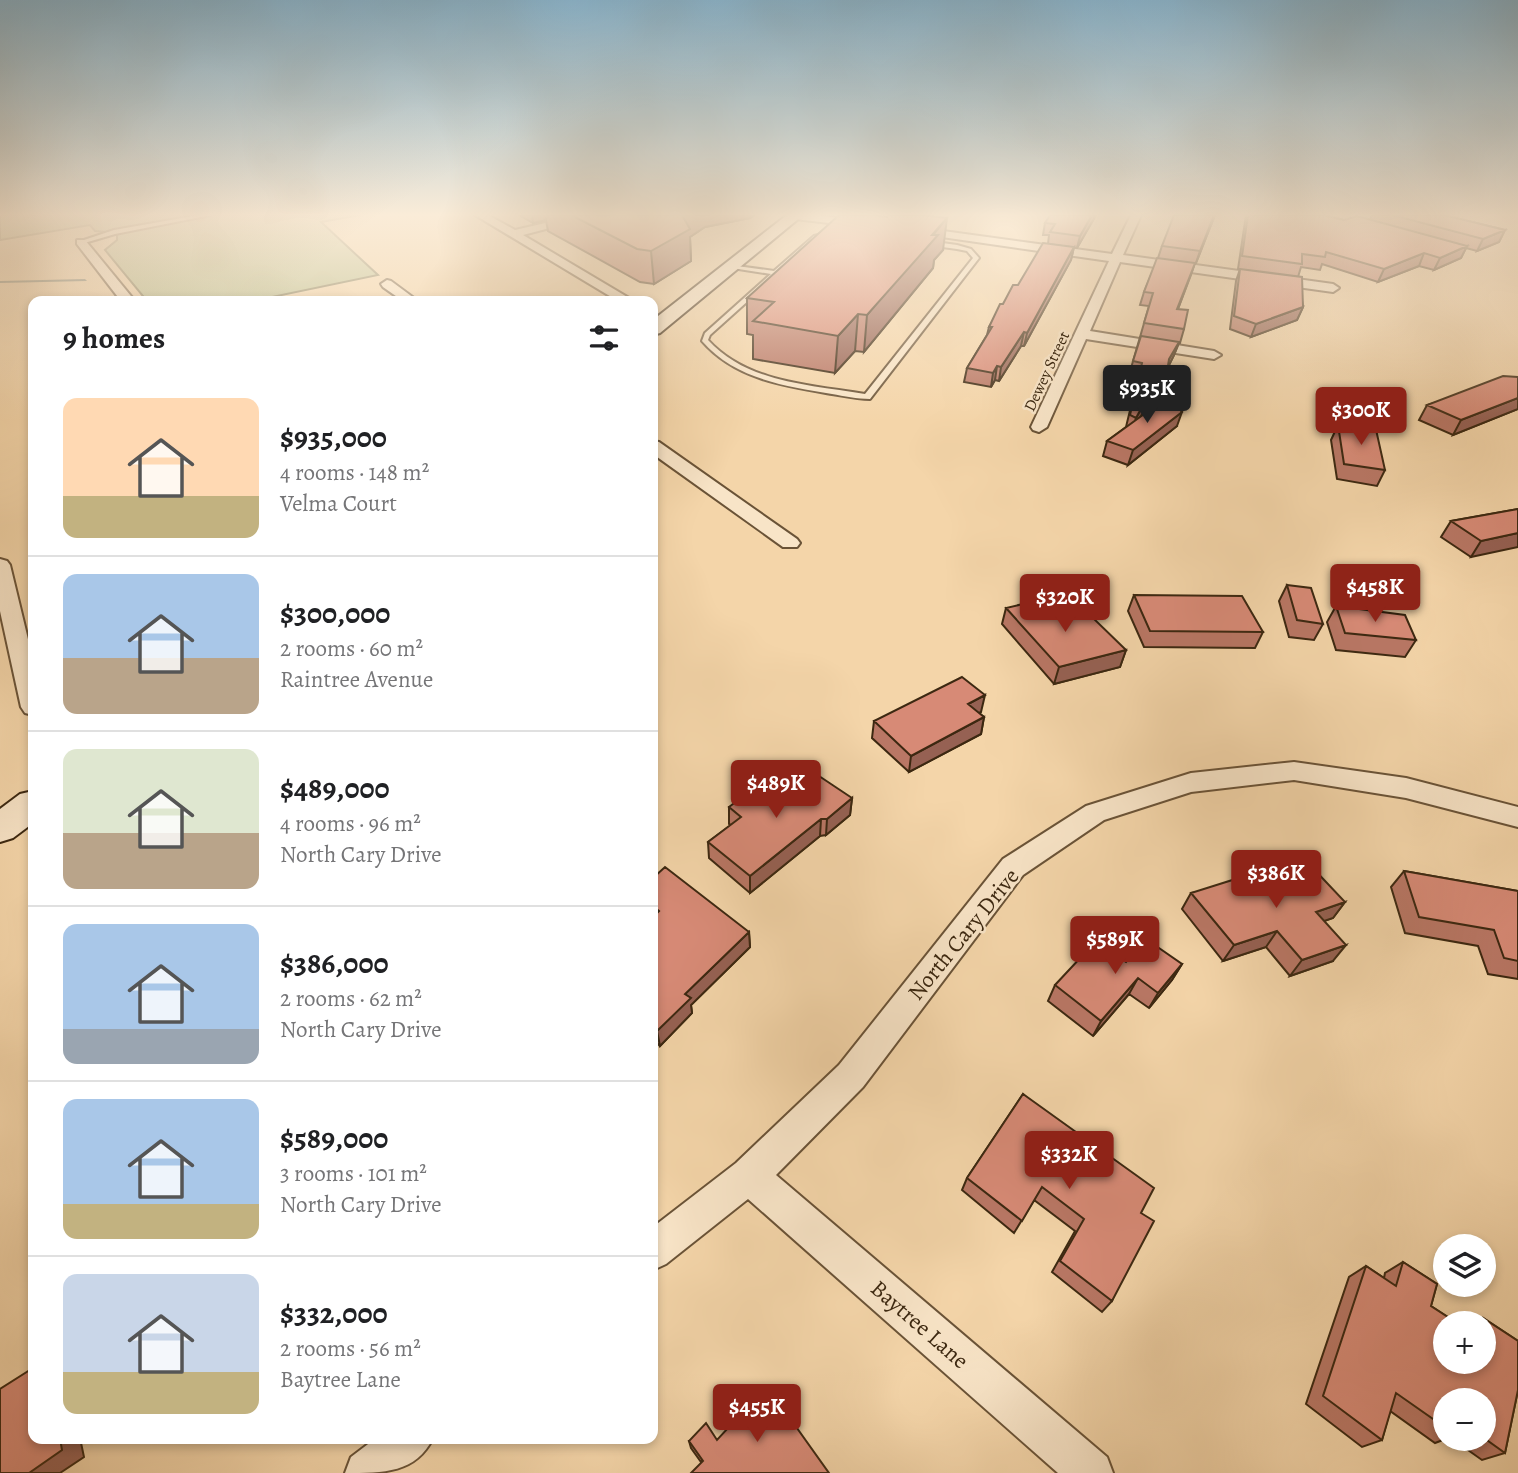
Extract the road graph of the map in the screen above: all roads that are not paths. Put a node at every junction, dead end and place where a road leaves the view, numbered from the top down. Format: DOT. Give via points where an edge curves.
graph roads {
  1 [pos="387,284"];
  2 [pos="598,284"];
  3 [pos="708,284"];
  4 [pos="764,284"];
  5 [pos="956,284"];
  6 [pos="1105,284"];
  7 [pos="1302,284"];
  8 [pos="1333,288"];
  9 [pos="404,296"];
  10 [pos="619,296"];
  11 [pos="658,321"];
  12 [pos="1082,334"];
  13 [pos="1214,355"];
  14 [pos="1040,427"];
  15 [pos="658,450"];
  16 [pos="790,543"];
  17 [pos="0,565"];
  18 [pos="28,685"];
  19 [pos="28,808"];
  20 [pos="1518,817"];
  21 [pos="0,828"];
  22 [pos="749,1176"];
  23 [pos="658,1247"];
  24 [pos="404,1444"];
  25 [pos="367,1473"];
  26 [pos="1091,1473"];
  1 -- 9 [label="street"];
  2 -- 10 [label="street"];
  3 -- 11 [label="street"];
  4 -- 5 [label="lane" via="707,334 704,340 710,349 754,376 867,397"];
  6 -- 12 [label="street, Dewey Street"];
  7 -- 8 [label="street"];
  12 -- 13 [label="street"];
  12 -- 14 [label="street, Dewey Street"];
  15 -- 16 [label="street"];
  17 -- 18 [label="street"];
  19 -- 21 [label="street"];
  20 -- 22 [label="street, North Cary Drive" via="1406,788 1294,771 1191,783 1095,813 1013,867 851,1076"];
  22 -- 23 [label="street, North Cary Drive"];
  22 -- 26 [label="street, Baytree Lane"];
  24 -- 25 [label="street"];
}
